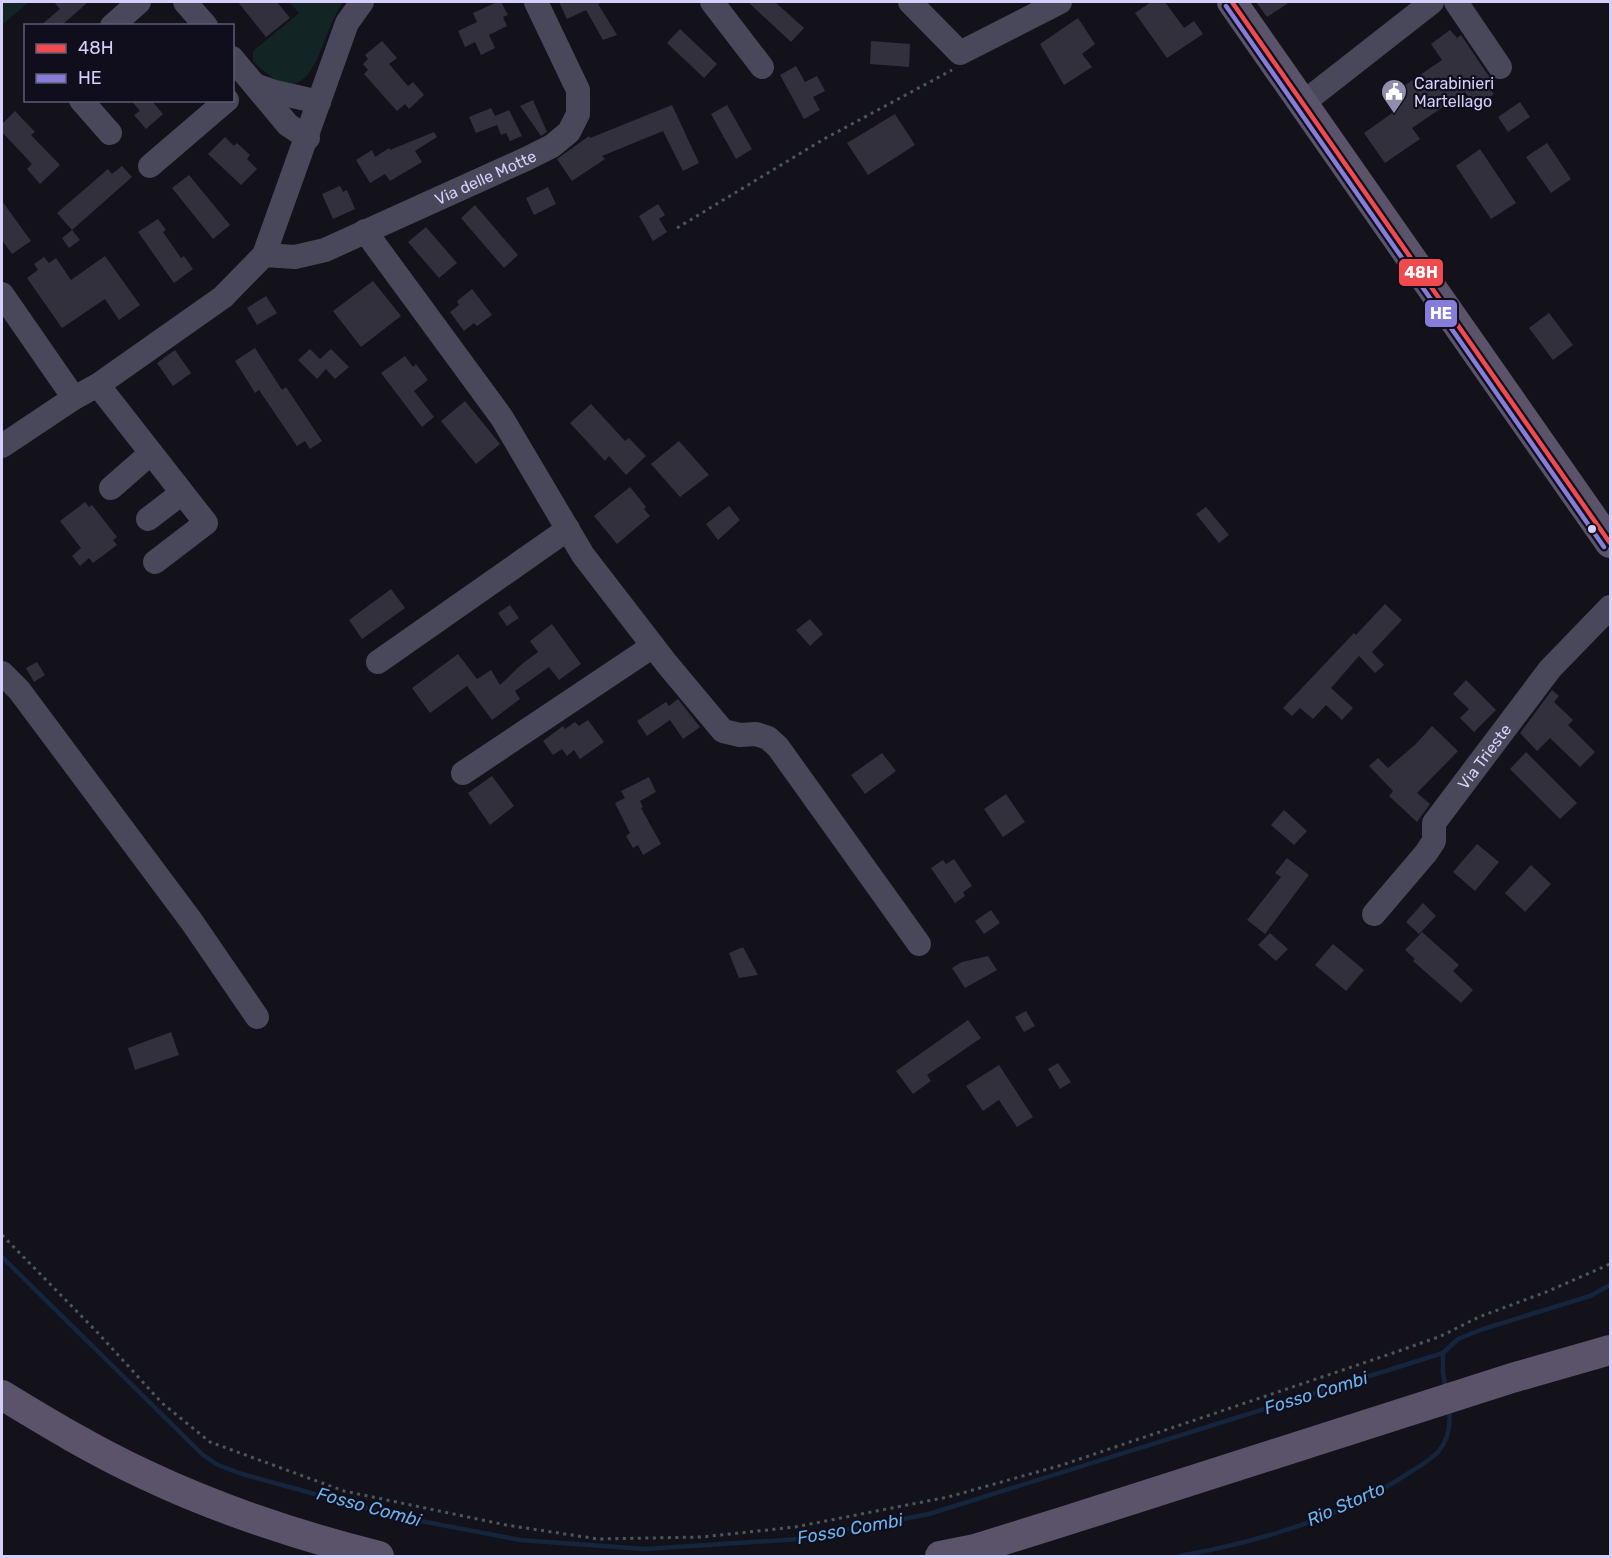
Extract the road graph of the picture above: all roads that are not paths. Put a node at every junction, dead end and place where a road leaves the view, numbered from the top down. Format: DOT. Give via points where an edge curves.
graph roads {
  1 [pos="139,2"];
  2 [pos="185,2"];
  3 [pos="362,2"];
  4 [pos="536,2"];
  5 [pos="712,2"];
  6 [pos="910,2"];
  7 [pos="1060,2"];
  8 [pos="1232,2"];
  9 [pos="1432,2"];
  10 [pos="1456,2"];
  11 [pos="114,24"];
  12 [pos="204,24"];
  13 [pos="234,59"];
  14 [pos="762,67"];
  15 [pos="1500,67"];
  16 [pos="253,82"];
  17 [pos="234,95"];
  18 [pos="83,102"];
  19 [pos="226,102"];
  20 [pos="319,102"];
  21 [pos="1303,103"];
  22 [pos="110,133"];
  23 [pos="308,138"];
  24 [pos="150,166"];
  25 [pos="365,231"];
  26 [pos="264,255"];
  27 [pos="2,294"];
  28 [pos="98,385"];
  29 [pos="74,398"];
  30 [pos="2,446"];
  31 [pos="151,453"];
  32 [pos="111,488"];
  33 [pos="182,494"];
  34 [pos="148,519"];
  35 [pos="568,529"];
  36 [pos="1611,543"];
  37 [pos="155,562"];
  38 [pos="1611,607"];
  39 [pos="653,646"];
  40 [pos="378,662"];
  41 [pos="2,673"];
  42 [pos="463,773"];
  43 [pos="1374,914"];
  44 [pos="919,944"];
  45 [pos="257,1017"];
  46 [pos="1611,1350"];
  47 [pos="2,1395"];
  48 [pos="379,1557"];
  49 [pos="940,1557"];
  1 -- 11 [label="street"];
  2 -- 12 [label="street"];
  3 -- 20 [label="street" via="347,23"];
  4 -- 25 [label="street, Via delle Motte" via="578,90 578,114 569,132 526,159"];
  5 -- 14 [label="street"];
  6 -- 7 [label="street" via="960,53"];
  8 -- 21 [label="main road"];
  9 -- 21 [label="street"];
  10 -- 15 [label="street"];
  13 -- 16 [label="street"];
  16 -- 17 [label="street"];
  16 -- 20 [label="street" via="275,92"];
  16 -- 23 [label="street" via="288,125"];
  18 -- 22 [label="street"];
  19 -- 24 [label="street"];
  20 -- 23 [label="street"];
  21 -- 36 [label="main road"];
  23 -- 26 [label="street"];
  25 -- 26 [label="street, Via delle Motte" via="325,250 295,257"];
  25 -- 35 [label="street" via="502,418"];
  26 -- 28 [label="street" via="223,297"];
  27 -- 29 [label="street"];
  28 -- 29 [label="street"];
  28 -- 31 [label="street"];
  29 -- 30 [label="street"];
  31 -- 32 [label="street"];
  31 -- 33 [label="street"];
  33 -- 34 [label="street"];
  33 -- 37 [label="street" via="206,523"];
  35 -- 39 [label="street" via="583,555"];
  35 -- 40 [label="street"];
  38 -- 43 [label="street, Via Trieste" via="1550,669 1434,823 1434,841 1426,853"];
  39 -- 42 [label="street"];
  39 -- 44 [label="street" via="723,731 762,736 778,747"];
  41 -- 45 [label="street" via="19,690 192,922"];
  46 -- 49 [label="main road"];
  47 -- 48 [label="main road" via="146,1475 318,1541"];
}
